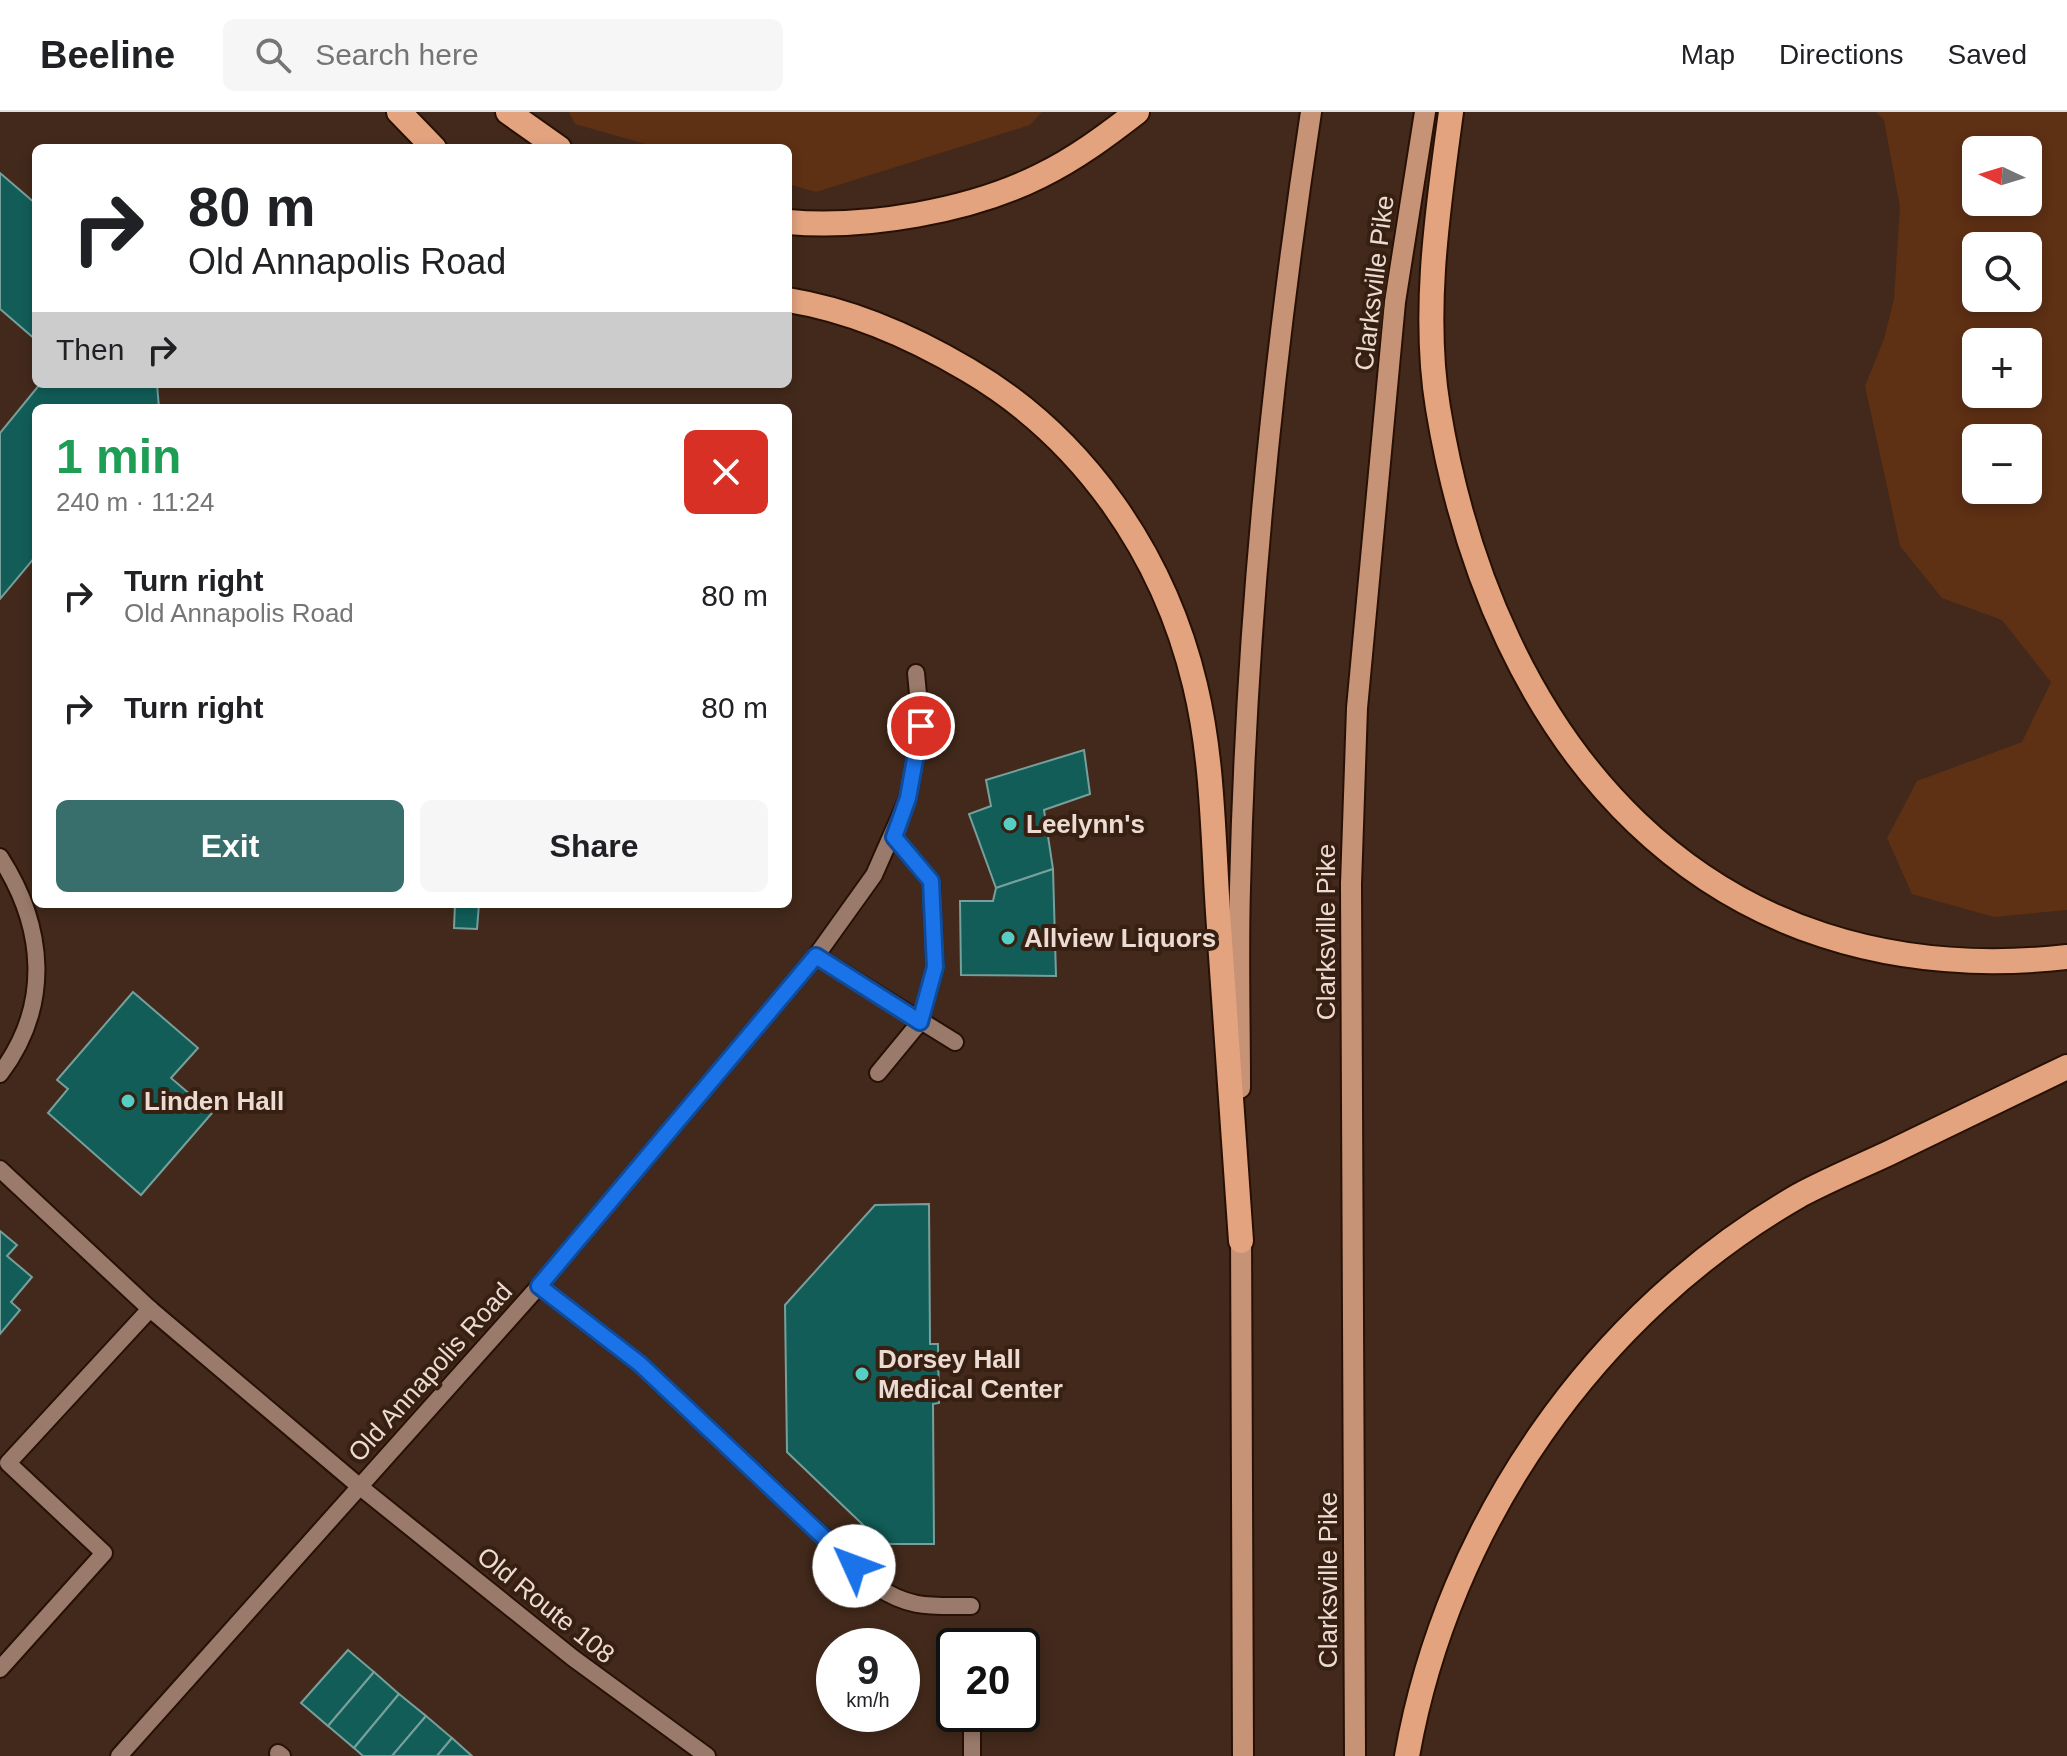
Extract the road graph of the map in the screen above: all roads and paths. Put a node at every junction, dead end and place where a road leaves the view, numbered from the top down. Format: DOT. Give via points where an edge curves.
graph roads {
  1 [pos="399,112"];
  2 [pos="508,112"];
  3 [pos="1137,112"];
  4 [pos="1311,112"];
  5 [pos="1425,112"];
  6 [pos="1451,112"];
  7 [pos="430,144"];
  8 [pos="553,144"];
  9 [pos="792,222"];
  10 [pos="792,301"];
  11 [pos="916,673"];
  12 [pos="894,837"];
  13 [pos="0,857"];
  14 [pos="816,956"];
  15 [pos="2067,957"];
  16 [pos="920,1022"];
  17 [pos="955,1042"];
  18 [pos="2067,1067"];
  19 [pos="878,1073"];
  20 [pos="0,1074"];
  21 [pos="0,1169"];
  22 [pos="1241,1241"];
  23 [pos="539,1286"];
  24 [pos="150,1309"];
  25 [pos="4,1468"];
  26 [pos="359,1486"];
  27 [pos="971,1606"];
  28 [pos="0,1669"];
  29 [pos="972,1732"];
  30 [pos="119,1756"];
  31 [pos="707,1756"];
  32 [pos="972,1756"];
  33 [pos="1243,1756"];
  34 [pos="1355,1756"];
  35 [pos="1407,1756"];
  1 -- 7 [label="highway"];
  2 -- 8 [label="highway"];
  3 -- 9 [label="highway" via="1038,177 977,199 868,221"];
  4 -- 22 [label="main road" via="1285,294 1248,701 1240,889"];
  5 -- 34 [label="main road, Clarksville Pike" via="1395,302 1357,708 1351,884"];
  6 -- 15 [label="highway" via="1437,223 1437,406 1475,558 1512,647 1586,770 1685,865 1749,906 1814,935 1953,963"];
  10 -- 22 [label="highway" via="878,326 943,355 1001,390 1050,430 1095,479 1138,539 1155,574 1196,687 1208,772"];
  11 -- 12 [label="street, Old Annapolis Road" via="921,726"];
  12 -- 14 [label="street, Old Annapolis Road" via="874,875"];
  12 -- 16 [label="street" via="931,881 935,967"];
  13 -- 20 [label="street" via="33,921 38,959 22,1039"];
  14 -- 16 [label="street"];
  14 -- 23 [label="street, Old Annapolis Road"];
  16 -- 17 [label="street"];
  16 -- 19 [label="street"];
  18 -- 35 [label="highway" via="1801,1195 1692,1270 1632,1326 1534,1441 1497,1501 1460,1576 1427,1668"];
  21 -- 24 [label="street, Old Route 108"];
  22 -- 33 [label="main road"];
  23 -- 26 [label="street, Old Annapolis Road"];
  23 -- 27 [label="street" via="640,1364 876,1586 918,1606"];
  24 -- 25 [label="street"];
  24 -- 26 [label="street, Old Route 108"];
  25 -- 28 [label="street" via="104,1553"];
  26 -- 30 [label="street, Old Annapolis Road"];
  26 -- 31 [label="street, Old Route 108" via="573,1658"];
  29 -- 32 [label="street"];
}
